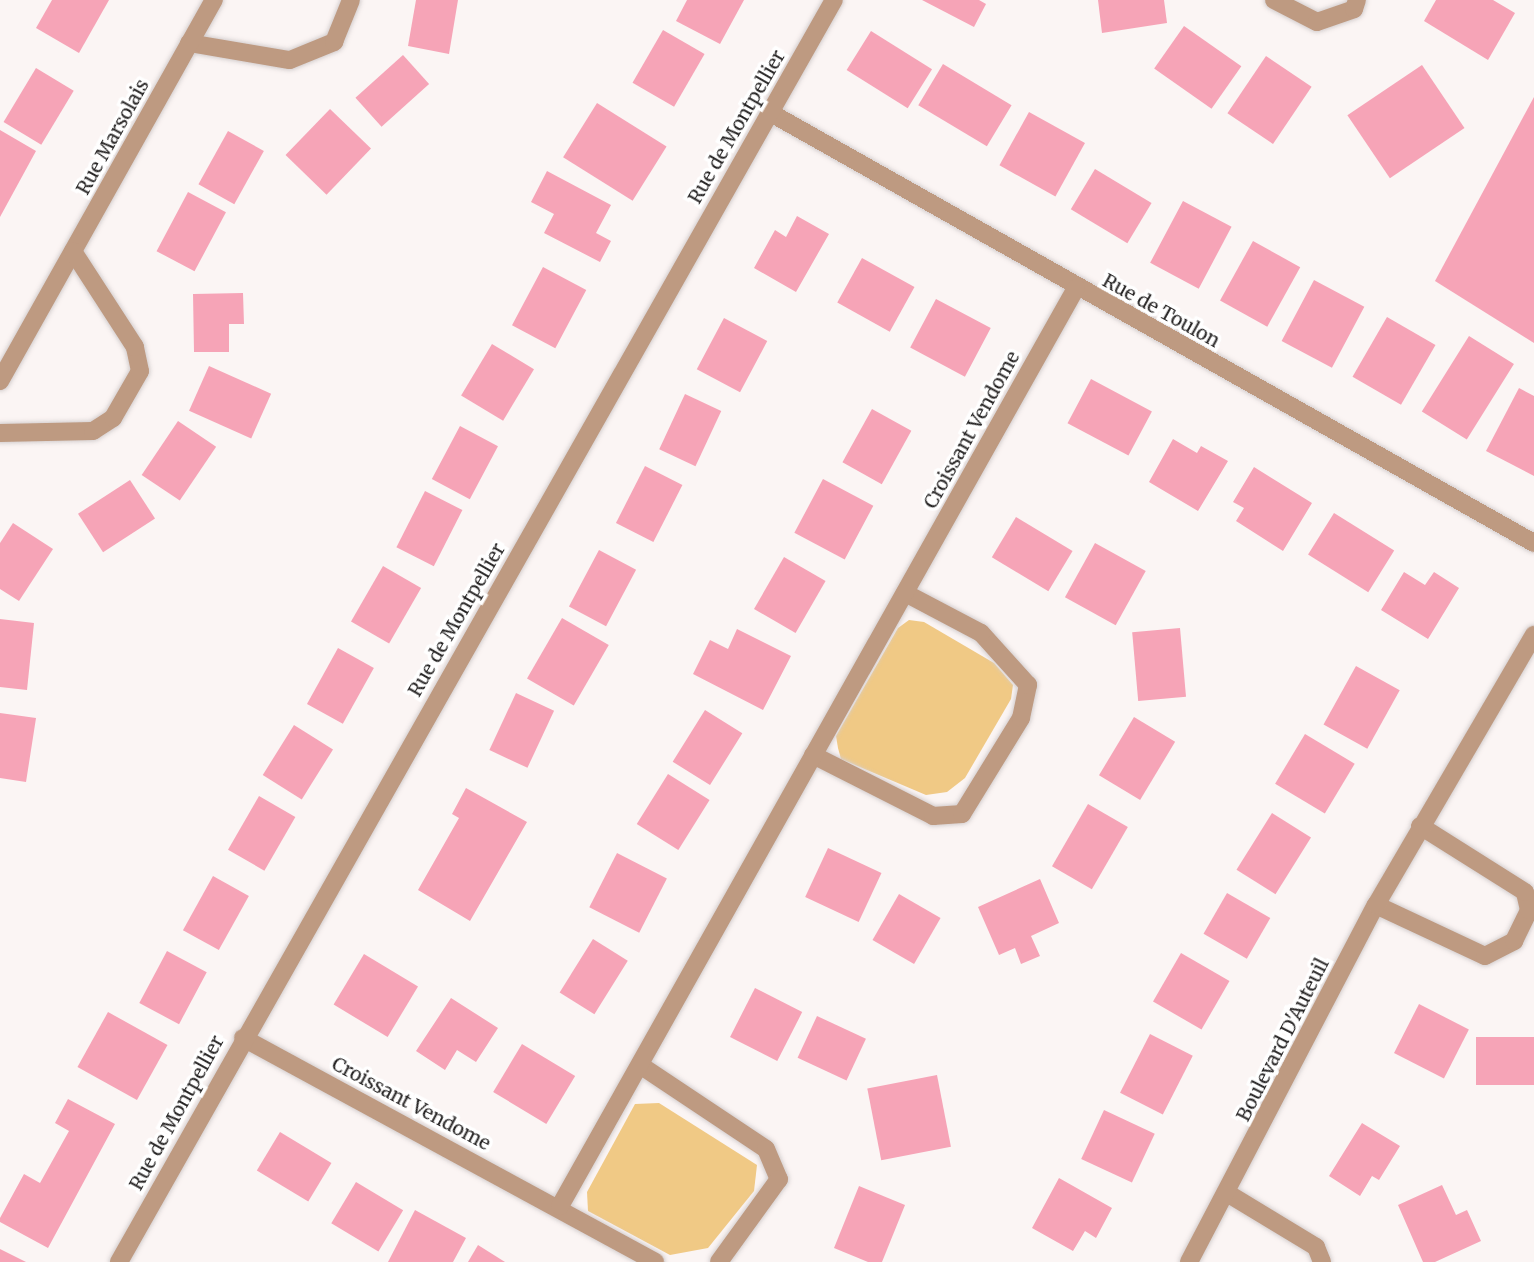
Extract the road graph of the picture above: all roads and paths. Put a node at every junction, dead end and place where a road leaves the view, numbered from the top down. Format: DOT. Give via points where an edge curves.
graph roads {
  1 [pos="214,0"];
  2 [pos="352,0"];
  3 [pos="834,0"];
  4 [pos="1274,0"];
  5 [pos="1357,0"];
  6 [pos="190,43"];
  7 [pos="769,112"];
  8 [pos="73,251"];
  9 [pos="1076,288"];
  10 [pos="0,380"];
  11 [pos="0,433"];
  12 [pos="1534,543"];
  13 [pos="905,593"];
  14 [pos="1534,635"];
  15 [pos="813,755"];
  16 [pos="1420,826"];
  17 [pos="1376,905"];
  18 [pos="243,1038"];
  19 [pos="640,1065"];
  20 [pos="1227,1193"];
  21 [pos="560,1206"];
  22 [pos="119,1262"];
  23 [pos="655,1262"];
  24 [pos="719,1262"];
  25 [pos="1189,1262"];
  26 [pos="1322,1262"];
  1 -- 6 [label="street, Rue Marsolais"];
  2 -- 6 [label="street" via="334,42 290,60"];
  3 -- 7 [label="street, Rue de Montpellier"];
  4 -- 5 [label="street" via="1317,22 1354,9"];
  6 -- 8 [label="street, Rue Marsolais"];
  7 -- 9 [label="street, Rue de Toulon"];
  7 -- 18 [label="street, Rue de Montpellier"];
  8 -- 10 [label="street, Rue Marsolais"];
  8 -- 11 [label="street" via="135,347 140,371 113,418 93,431"];
  9 -- 12 [label="street, Rue de Toulon"];
  9 -- 13 [label="street, Croissant Vendome"];
  13 -- 15 [label="street, Croissant Vendome"];
  13 -- 15 [label="street" via="981,633 1028,685 1021,718 962,814 933,816"];
  14 -- 16 [label="street, Boulevard D'Auteuil"];
  15 -- 19 [label="street, Croissant Vendome"];
  16 -- 17 [label="street, Boulevard D'Auteuil"];
  16 -- 17 [label="street" via="1525,892 1530,910 1514,942 1485,956"];
  17 -- 20 [label="street, Boulevard D'Auteuil"];
  18 -- 21 [label="street, Croissant Vendome"];
  18 -- 22 [label="street, Rue de Montpellier"];
  19 -- 21 [label="street, Croissant Vendome"];
  19 -- 24 [label="street" via="766,1149 779,1179"];
  20 -- 25 [label="street, Boulevard D'Auteuil"];
  20 -- 26 [label="street" via="1317,1247"];
  21 -- 23 [label="street, Croissant Vendome"];
}
